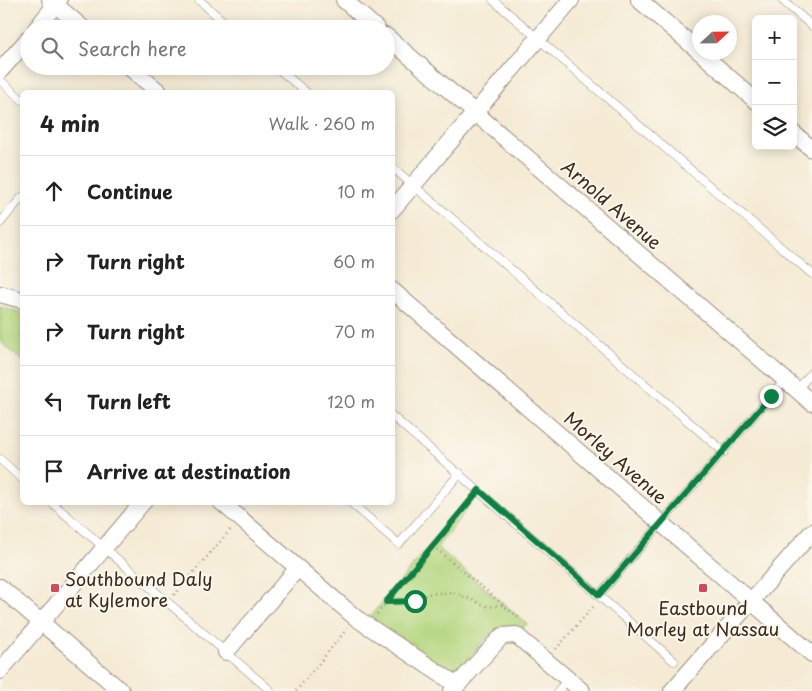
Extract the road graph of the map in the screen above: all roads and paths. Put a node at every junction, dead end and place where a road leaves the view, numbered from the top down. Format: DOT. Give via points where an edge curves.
graph roads {
  1 [pos="198,0"];
  2 [pos="344,0"];
  3 [pos="493,0"];
  4 [pos="571,0"];
  5 [pos="639,0"];
  6 [pos="782,0"];
  7 [pos="55,2"];
  8 [pos="42,20"];
  9 [pos="74,20"];
  10 [pos="221,20"];
  11 [pos="367,20"];
  12 [pos="812,26"];
  13 [pos="538,39"];
  14 [pos="395,44"];
  15 [pos="692,45"];
  16 [pos="20,48"];
  17 [pos="709,60"];
  18 [pos="0,70"];
  19 [pos="139,75"];
  20 [pos="286,75"];
  21 [pos="0,80"];
  22 [pos="157,90"];
  23 [pos="304,90"];
  24 [pos="20,98"];
  25 [pos="752,98"];
  26 [pos="475,112"];
  27 [pos="797,136"];
  28 [pos="812,149"];
  29 [pos="395,170"];
  30 [pos="414,186"];
  31 [pos="20,199"];
  32 [pos="395,207"];
  33 [pos="0,223"];
  34 [pos="812,274"];
  35 [pos="395,293"];
  36 [pos="0,294"];
  37 [pos="20,299"];
  38 [pos="812,372"];
  39 [pos="791,385"];
  40 [pos="812,403"];
  41 [pos="395,419"];
  42 [pos="724,452"];
  43 [pos="0,459"];
  44 [pos="460,473"];
  45 [pos="20,477"];
  46 [pos="479,490"];
  47 [pos="55,505"];
  48 [pos="140,505"];
  49 [pos="224,505"];
  50 [pos="354,505"];
  51 [pos="240,519"];
  52 [pos="662,523"];
  53 [pos="812,532"];
  54 [pos="433,546"];
  55 [pos="104,547"];
  56 [pos="297,569"];
  57 [pos="0,587"];
  58 [pos="600,596"];
  59 [pos="168,602"];
  60 [pos="386,602"];
  61 [pos="752,602"];
  62 [pos="503,605"];
  63 [pos="364,619"];
  64 [pos="521,621"];
  65 [pos="42,622"];
  66 [pos="555,650"];
  67 [pos="226,652"];
  68 [pos="812,654"];
  69 [pos="674,661"];
  70 [pos="0,671"];
  71 [pos="563,685"];
  72 [pos="454,688"];
  73 [pos="121,691"];
  74 [pos="271,691"];
  75 [pos="296,691"];
  76 [pos="582,691"];
  77 [pos="672,691"];
  1 -- 10 [label="lane"];
  2 -- 11 [label="street"];
  3 -- 13 [label="lane"];
  4 -- 13 [label="street"];
  5 -- 15 [label="street"];
  6 -- 12 [label="lane"];
  7 -- 8 [label="street"];
  7 -- 9 [label="street"];
  13 -- 26 [label="street"];
  13 -- 34 [label="lane"];
  14 -- 26 [label="street, Arnold Avenue"];
  16 -- 18 [label="street"];
  17 -- 25 [label="street"];
  19 -- 22 [label="street"];
  20 -- 23 [label="lane"];
  21 -- 24 [label="lane"];
  26 -- 30 [label="street"];
  26 -- 39 [label="street, Arnold Avenue"];
  27 -- 28 [label="street"];
  29 -- 30 [label="lane"];
  30 -- 32 [label="street"];
  30 -- 42 [label="lane"];
  31 -- 33 [label="lane"];
  35 -- 52 [label="street, Morley Avenue"];
  36 -- 37 [label="street"];
  38 -- 39 [label="lane"];
  39 -- 40 [label="street, Arnold Avenue"];
  39 -- 42 [label="lane"];
  41 -- 44 [label="lane"];
  42 -- 52 [label="lane"];
  43 -- 45 [label="lane"];
  44 -- 46 [label="lane"];
  44 -- 50 [label="lane" via="399,544"];
  46 -- 54 [label="path"];
  46 -- 58 [label="lane"];
  47 -- 55 [label="lane"];
  48 -- 55 [label="street"];
  49 -- 51 [label="street"];
  51 -- 56 [label="street"];
  51 -- 59 [label="path"];
  52 -- 58 [label="lane"];
  52 -- 61 [label="street, Morley Avenue"];
  53 -- 61 [label="street"];
  54 -- 60 [label="path"];
  54 -- 62 [label="path"];
  55 -- 59 [label="lane"];
  55 -- 65 [label="street"];
  56 -- 63 [label="street"];
  56 -- 67 [label="street"];
  57 -- 65 [label="street"];
  58 -- 66 [label="path"];
  58 -- 69 [label="lane"];
  59 -- 67 [label="lane"];
  60 -- 62 [label="path" via="415,601 427,594 452,592 489,607"];
  60 -- 63 [label="path"];
  61 -- 68 [label="street, Morley Avenue"];
  61 -- 77 [label="street"];
  62 -- 64 [label="path"];
  63 -- 72 [label="street"];
  63 -- 75 [label="path"];
  65 -- 70 [label="street"];
  65 -- 73 [label="street"];
  67 -- 74 [label="lane"];
  71 -- 72 [label="street" via="516,635 502,636"];
  71 -- 76 [label="street"];
}
